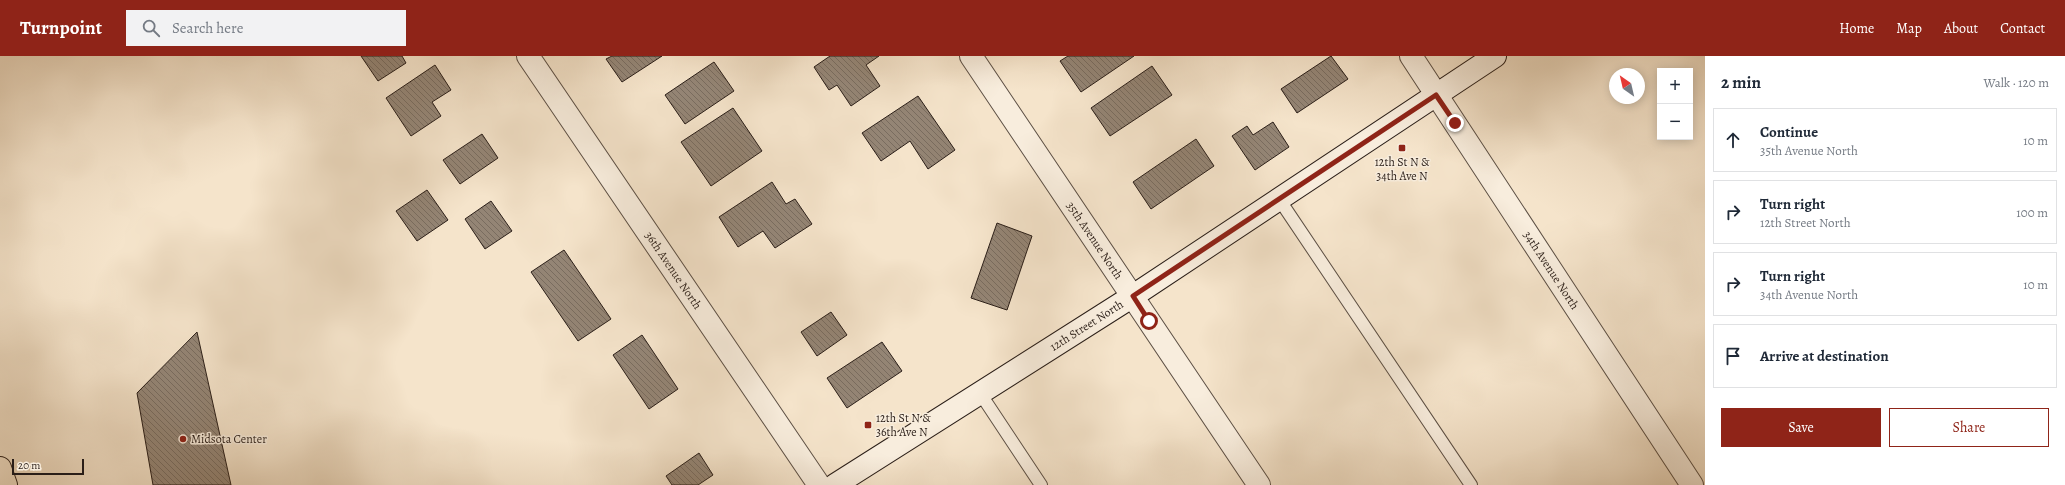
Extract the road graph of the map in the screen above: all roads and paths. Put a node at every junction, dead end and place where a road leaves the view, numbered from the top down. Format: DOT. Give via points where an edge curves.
graph roads {
  1 [pos="528,56"];
  2 [pos="971,56"];
  3 [pos="1411,56"];
  4 [pos="1495,56"];
  5 [pos="1436,95"];
  6 [pos="1279,199"];
  7 [pos="1133,296"];
  8 [pos="980,393"];
  9 [pos="0,468"];
  10 [pos="6,485"];
  11 [pos="819,485"];
  12 [pos="835,485"];
  13 [pos="1041,485"];
  14 [pos="1259,485"];
  15 [pos="1471,485"];
  16 [pos="1692,485"];
  1 -- 11 [label="street, 36th Avenue North"];
  2 -- 7 [label="street, 35th Avenue North"];
  3 -- 5 [label="street, 34th Avenue North"];
  4 -- 5 [label="street, 12th Street North"];
  5 -- 6 [label="street, 12th Street North"];
  5 -- 16 [label="street, 34th Avenue North"];
  6 -- 7 [label="street, 12th Street North"];
  6 -- 15 [label="lane"];
  7 -- 8 [label="street, 12th Street North"];
  7 -- 14 [label="street, 35th Avenue North"];
  8 -- 12 [label="street, 12th Street North"];
  8 -- 13 [label="lane"];
  9 -- 10 [label="highway"];
}
